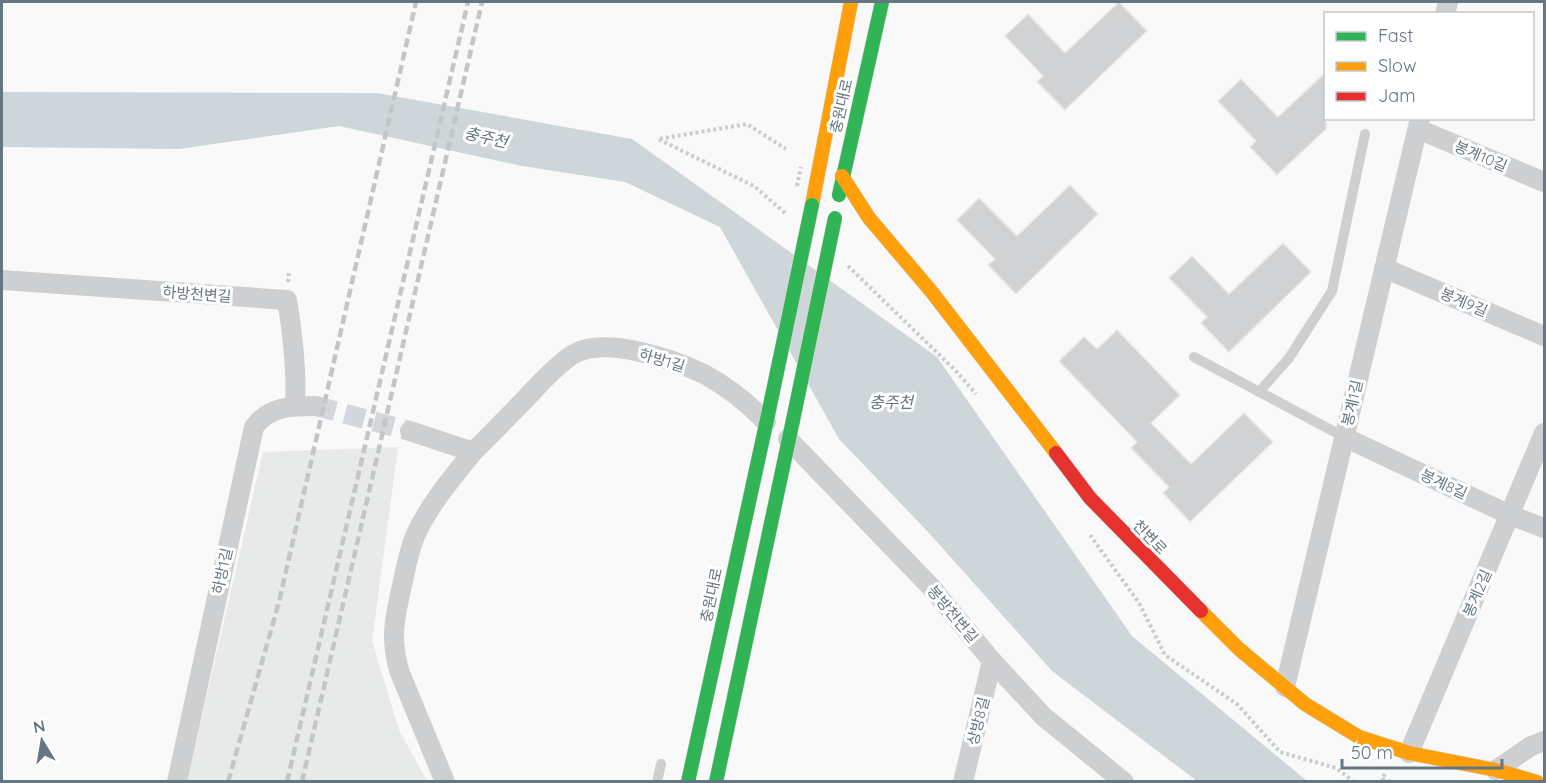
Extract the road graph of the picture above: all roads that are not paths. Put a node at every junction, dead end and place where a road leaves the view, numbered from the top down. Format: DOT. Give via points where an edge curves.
graph roads {
  1 [pos="851,2"];
  2 [pos="882,2"];
  3 [pos="1419,124"];
  4 [pos="1365,134"];
  5 [pos="842,176"];
  6 [pos="1545,182"];
  7 [pos="1384,268"];
  8 [pos="2,280"];
  9 [pos="1545,336"];
  10 [pos="1194,357"];
  11 [pos="1259,392"];
  12 [pos="295,406"];
  13 [pos="316,406"];
  14 [pos="767,418"];
  15 [pos="790,429"];
  16 [pos="410,430"];
  17 [pos="1545,434"];
  18 [pos="1344,436"];
  19 [pos="473,452"];
  20 [pos="1510,515"];
  21 [pos="1545,528"];
  22 [pos="992,661"];
  23 [pos="1285,687"];
  24 [pos="1545,741"];
  25 [pos="1409,753"];
  26 [pos="661,764"];
  27 [pos="1496,770"];
  28 [pos="177,782"];
  29 [pos="445,782"];
  30 [pos="657,782"];
  31 [pos="688,782"];
  32 [pos="716,782"];
  33 [pos="963,782"];
  34 [pos="1124,782"];
  35 [pos="1538,782"];
  1 -- 14 [label="street, 충원대로, bridge"];
  2 -- 5 [label="street, 충원대로"];
  3 -- 6 [label="street, 봉계10길"];
  3 -- 7 [label="street, 봉계1길"];
  4 -- 11 [label="lane" via="1332,291 1289,358"];
  5 -- 15 [label="street, 충원대로, bridge"];
  5 -- 23 [label="street, 천변로" via="869,218 931,291 1090,498 1239,649"];
  7 -- 9 [label="street, 봉계9길"];
  7 -- 18 [label="street, 봉계1길"];
  8 -- 12 [label="street, 하방천변길" via="287,300 293,334"];
  10 -- 11 [label="lane"];
  11 -- 18 [label="lane"];
  12 -- 13 [label="street, 하방1길"];
  12 -- 28 [label="street, 하방1길" via="271,412 254,427"];
  14 -- 19 [label="street, 하방1길" via="706,375 672,361 622,348 592,348 572,355 554,370"];
  14 -- 31 [label="street, 충원대로"];
  15 -- 22 [label="street, 봉방천변길"];
  15 -- 32 [label="street"];
  16 -- 19 [label="street"];
  17 -- 20 [label="street, 봉계2길"];
  18 -- 20 [label="street, 봉계8길"];
  18 -- 23 [label="street, 봉계1길"];
  19 -- 29 [label="street, 하방1길" via="416,535 393,630 394,656"];
  20 -- 21 [label="street, 봉계8길"];
  20 -- 25 [label="street, 봉계2길"];
  22 -- 33 [label="street, 상방8길"];
  22 -- 34 [label="street, 봉방천변길" via="1044,717"];
  23 -- 25 [label="street, 천변로" via="1305,704 1359,736"];
  24 -- 27 [label="street"];
  25 -- 27 [label="street, 천변로"];
  26 -- 30 [label="lane"];
  27 -- 35 [label="street, 천변로"];
}
